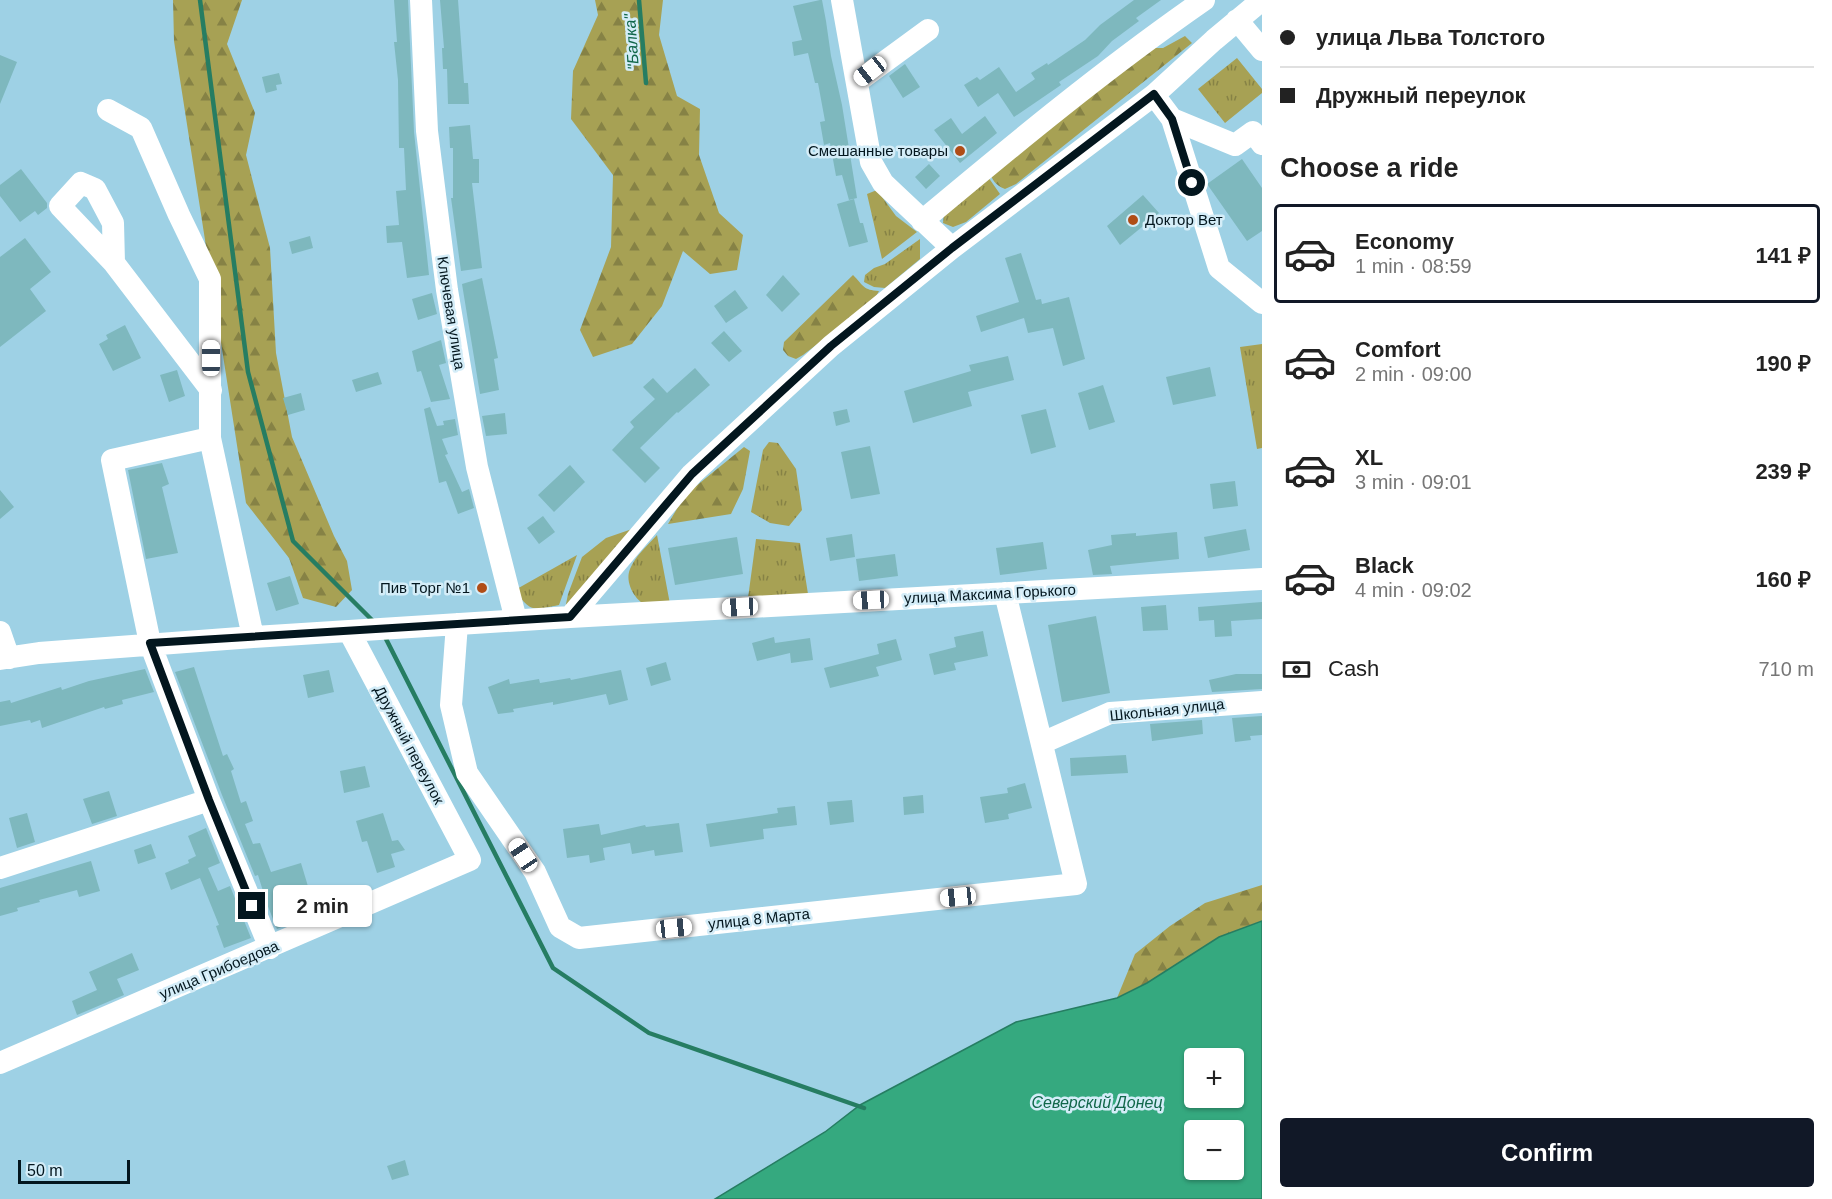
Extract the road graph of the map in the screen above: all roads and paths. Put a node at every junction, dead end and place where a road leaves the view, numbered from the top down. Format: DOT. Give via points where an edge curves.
graph roads {
  1 [pos="422,0"];
  2 [pos="842,0"];
  3 [pos="1262,0"];
  4 [pos="1200,1"];
  5 [pos="1237,20"];
  6 [pos="928,30"];
  7 [pos="1214,40"];
  8 [pos="1262,50"];
  9 [pos="857,82"];
  10 [pos="1154,94"];
  11 [pos="108,110"];
  12 [pos="1172,119"];
  13 [pos="1259,133"];
  14 [pos="922,221"];
  15 [pos="952,248"];
  16 [pos="114,263"];
  17 [pos="1262,303"];
  18 [pos="211,390"];
  19 [pos="210,438"];
  20 [pos="1262,579"];
  21 [pos="1005,593"];
  22 [pos="570,617"];
  23 [pos="516,620"];
  24 [pos="457,624"];
  25 [pos="349,631"];
  26 [pos="0,632"];
  27 [pos="253,637"];
  28 [pos="150,643"];
  29 [pos="4,658"];
  30 [pos="1262,702"];
  31 [pos="1042,743"];
  32 [pos="209,800"];
  33 [pos="470,860"];
  34 [pos="0,868"];
  35 [pos="270,948"];
  36 [pos="0,1064"];
  1 -- 23 [label="street, Ключевая улица" via="427,131 447,290 477,467"];
  2 -- 9 [label="street"];
  3 -- 5 [label="street"];
  4 -- 7 [label="street"];
  4 -- 14 [label="street" via="1018,140"];
  5 -- 7 [label="street"];
  5 -- 8 [label="street"];
  6 -- 9 [label="street"];
  7 -- 10 [label="street"];
  9 -- 14 [label="street" via="871,162 883,183"];
  10 -- 12 [label="street"];
  10 -- 15 [label="street"];
  11 -- 18 [label="street" via="141,128 210,279"];
  12 -- 13 [label="street" via="1235,145"];
  12 -- 17 [label="street" via="1218,268"];
  14 -- 15 [label="street"];
  15 -- 22 [label="street" via="831,346 692,474"];
  16 -- 18 [label="street"];
  18 -- 19 [label="street"];
  19 -- 27 [label="street"];
  19 -- 28 [label="street" via="112,460"];
  20 -- 21 [label="street, улица Максима Горького"];
  21 -- 22 [label="street, улица Максима Горького"];
  21 -- 31 [label="street"];
  22 -- 23 [label="street, улица Максима Горького"];
  23 -- 24 [label="street, улица Максима Горького"];
  24 -- 25 [label="street, улица Максима Горького"];
  24 -- 31 [label="street, улица 8 Марта" via="451,705 467,773 535,872 560,927 579,938 1076,884"];
  25 -- 27 [label="street, улица Максима Горького"];
  25 -- 33 [label="street, Дружный переулок"];
  26 -- 29 [label="street"];
  27 -- 28 [label="street, улица Максима Горького"];
  28 -- 29 [label="street, улица Максима Горького"];
  28 -- 32 [label="street"];
  30 -- 31 [label="street, Школьная улица" via="1110,713"];
  32 -- 34 [label="street"];
  32 -- 35 [label="street"];
  33 -- 35 [label="street, улица Грибоедова"];
  35 -- 36 [label="street, улица Грибоедова"];
}
